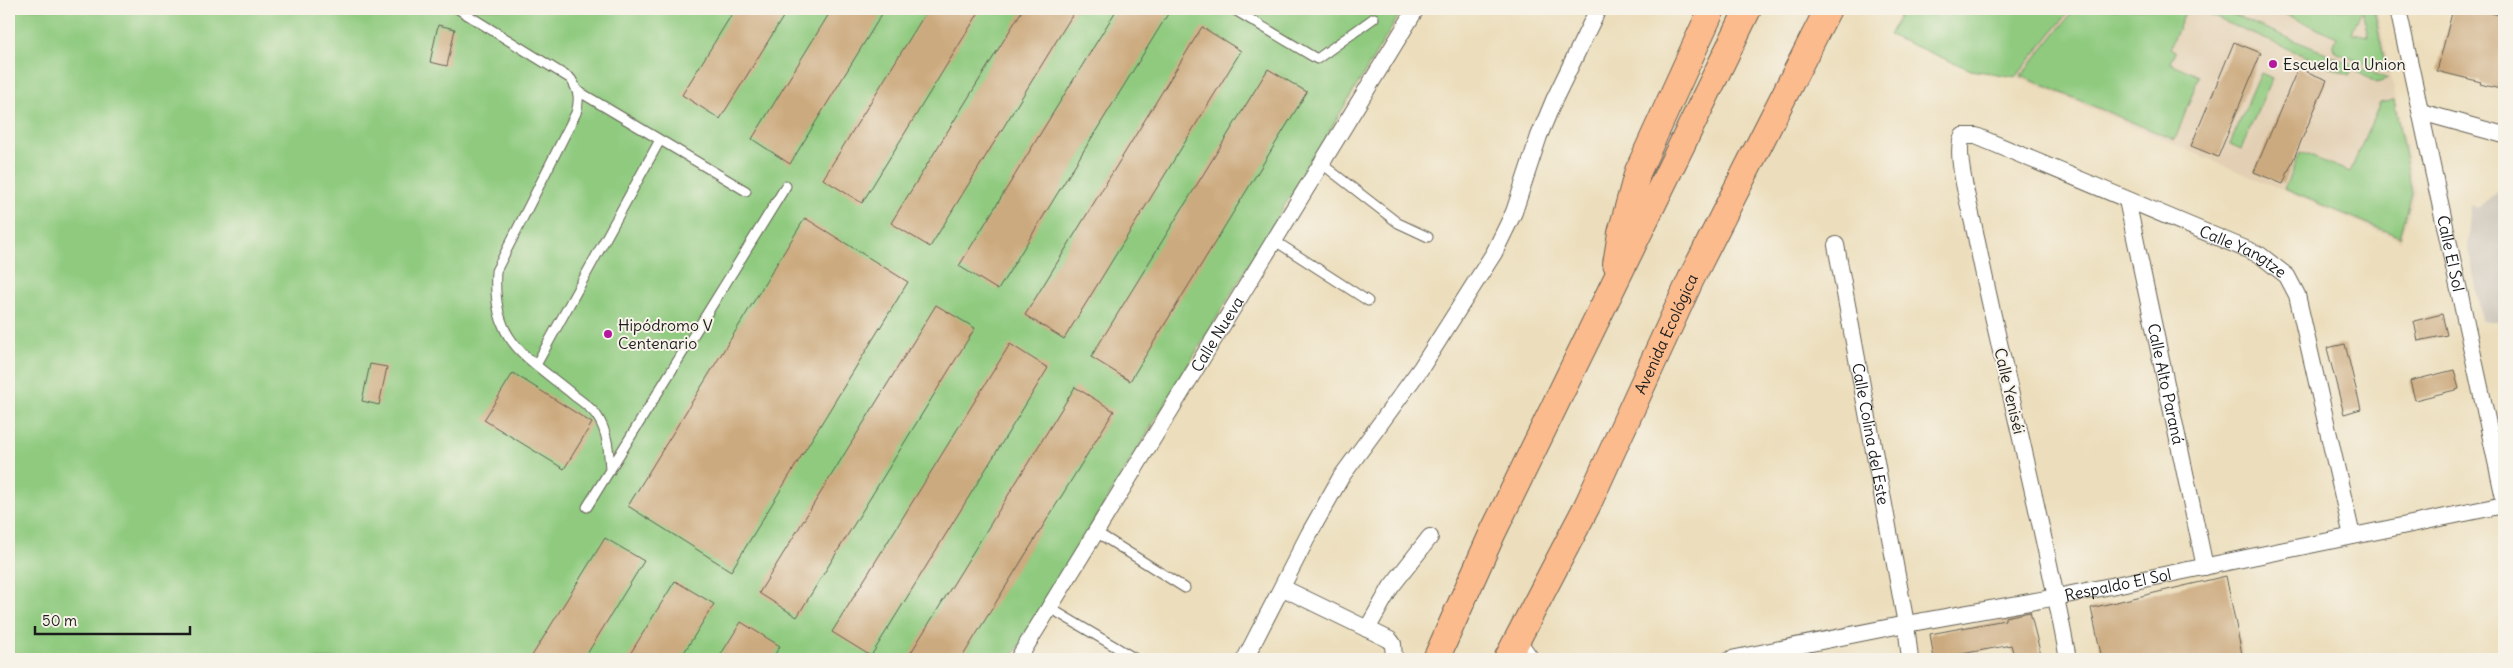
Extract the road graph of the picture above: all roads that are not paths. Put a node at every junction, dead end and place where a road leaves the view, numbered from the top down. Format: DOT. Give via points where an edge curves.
graph roads {
  1 [pos="458,9"];
  2 [pos="1233,9"];
  3 [pos="1416,9"];
  4 [pos="1598,9"];
  5 [pos="1712,9"];
  6 [pos="1748,9"];
  7 [pos="1828,9"];
  8 [pos="1835,9"];
  9 [pos="2398,9"];
  10 [pos="1374,18"];
  11 [pos="1814,40"];
  12 [pos="578,91"];
  13 [pos="2421,112"];
  14 [pos="2504,135"];
  15 [pos="1976,136"];
  16 [pos="660,140"];
  17 [pos="1322,164"];
  18 [pos="786,186"];
  19 [pos="746,191"];
  20 [pos="2127,200"];
  21 [pos="1428,237"];
  22 [pos="1275,241"];
  23 [pos="1836,245"];
  24 [pos="1611,294"];
  25 [pos="1368,301"];
  26 [pos="536,365"];
  27 [pos="610,471"];
  28 [pos="2504,498"];
  29 [pos="2504,504"];
  30 [pos="588,507"];
  31 [pos="1096,532"];
  32 [pos="2352,536"];
  33 [pos="1430,537"];
  34 [pos="2205,567"];
  35 [pos="1185,588"];
  36 [pos="1283,588"];
  37 [pos="2057,597"];
  38 [pos="1050,608"];
  39 [pos="1906,624"];
  40 [pos="1367,629"];
  41 [pos="1512,649"];
  42 [pos="1768,656"];
  43 [pos="1018,659"];
  44 [pos="1136,659"];
  45 [pos="1245,659"];
  46 [pos="1394,659"];
  47 [pos="1436,659"];
  48 [pos="1531,659"];
  49 [pos="1731,659"];
  50 [pos="1910,659"];
  51 [pos="2068,659"];
  1 -- 12 [label="lane" via="571,79"];
  2 -- 10 [label="lane" via="1316,59"];
  3 -- 17 [label="street, Calle Nueva"];
  4 -- 36 [label="street" via="1554,100 1514,212 1494,253 1421,368 1341,477"];
  5 -- 24 [label="main road" via="1638,171 1621,233"];
  6 -- 24 [label="main road"];
  7 -- 11 [label="main road, Avenida Ecológica"];
  8 -- 11 [label="main road"];
  9 -- 13 [label="street, Calle El Sol"];
  11 -- 41 [label="main road, Avenida Ecológica" via="1691,279 1587,506"];
  12 -- 16 [label="lane"];
  12 -- 26 [label="lane" via="576,113 496,270 498,315 505,333 516,348"];
  13 -- 14 [label="street"];
  13 -- 28 [label="street, Calle El Sol"];
  15 -- 20 [label="street, Calle Yangtze"];
  15 -- 37 [label="street, Calle Yeniséi" via="1963,136 1960,142 1963,171"];
  16 -- 19 [label="lane"];
  16 -- 26 [label="lane"];
  17 -- 21 [label="lane" via="1398,223"];
  17 -- 22 [label="street, Calle Nueva"];
  18 -- 27 [label="lane"];
  20 -- 32 [label="street, Calle Yangtze" via="2260,255 2287,276 2297,294"];
  20 -- 34 [label="street, Calle Alto Paraná"];
  22 -- 25 [label="lane"];
  22 -- 31 [label="street, Calle Nueva"];
  23 -- 39 [label="street, Calle Colina del Este"];
  24 -- 47 [label="main road" via="1493,532"];
  26 -- 27 [label="lane" via="596,414 607,441"];
  27 -- 30 [label="lane"];
  29 -- 32 [label="street, Respaldo El Sol"];
  31 -- 35 [label="lane"];
  31 -- 38 [label="street, Calle Nueva"];
  32 -- 34 [label="street, Respaldo El Sol"];
  33 -- 40 [label="street" via="1391,587"];
  34 -- 37 [label="street, Respaldo El Sol"];
  36 -- 40 [label="street"];
  36 -- 45 [label="street"];
  37 -- 39 [label="street, Respaldo El Sol"];
  37 -- 51 [label="street, Calle Yeniséi"];
  38 -- 43 [label="street, Calle Nueva"];
  38 -- 44 [label="lane"];
  39 -- 42 [label="street, Respaldo El Sol"];
  39 -- 50 [label="street, Calle Colina del Este"];
  40 -- 46 [label="street" via="1391,642"];
  41 -- 48 [label="street"];
  42 -- 49 [label="street, Respaldo El Sol"];
}
